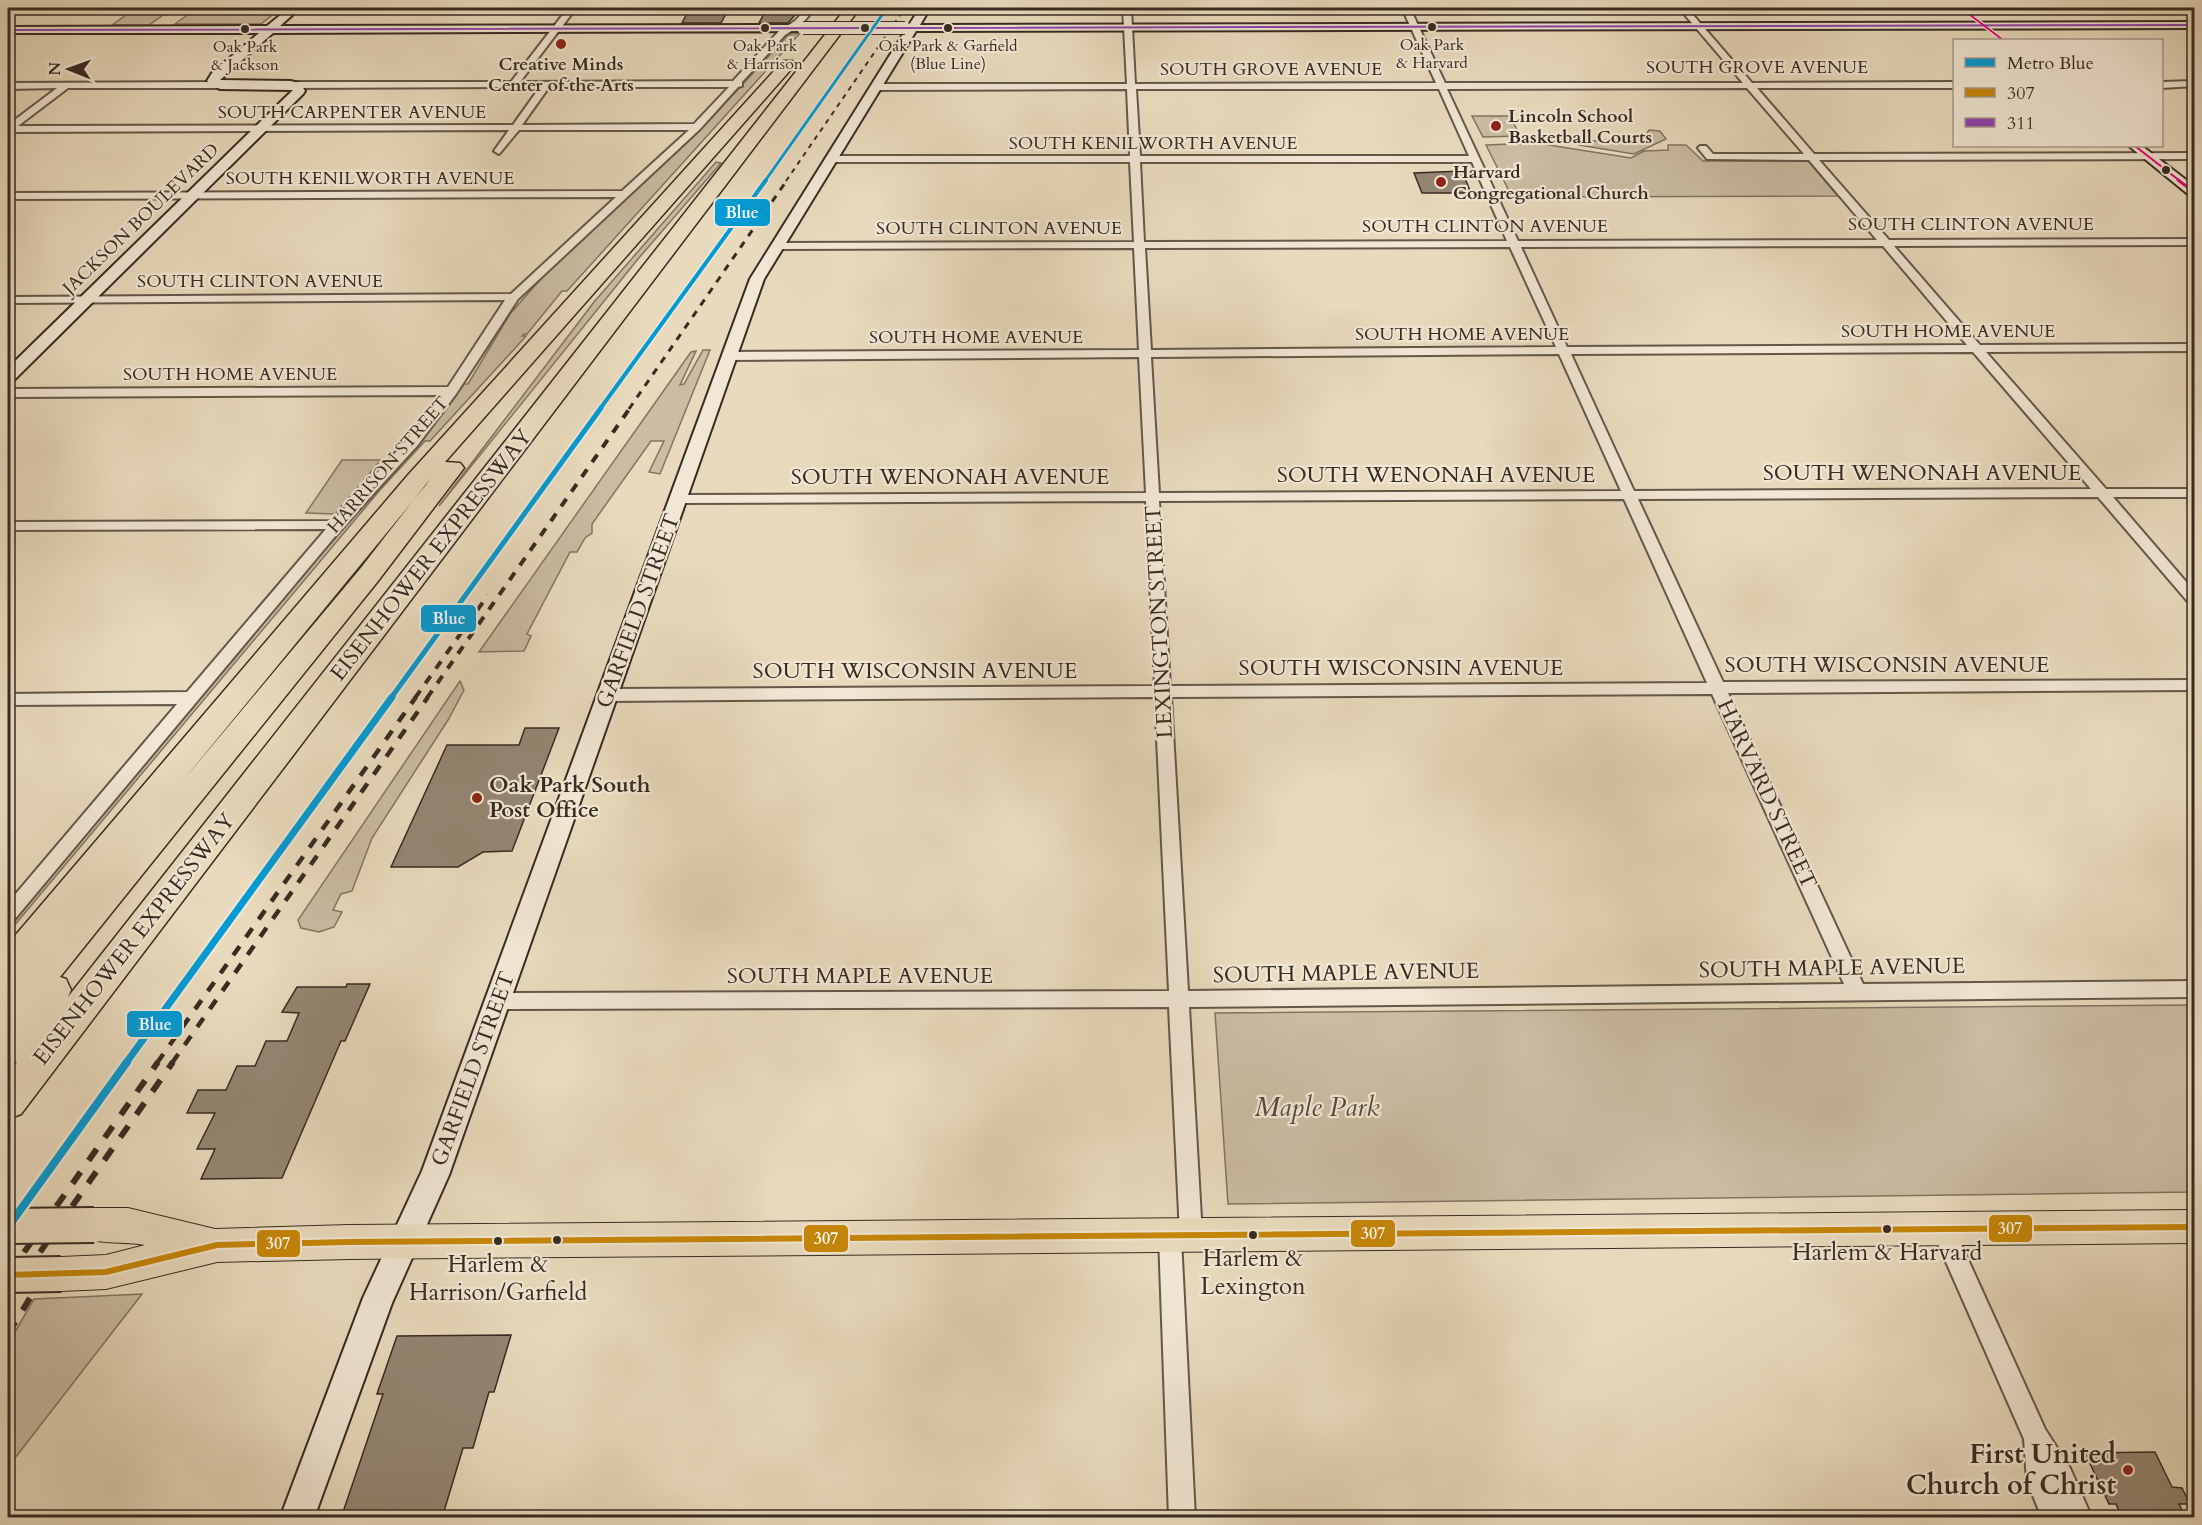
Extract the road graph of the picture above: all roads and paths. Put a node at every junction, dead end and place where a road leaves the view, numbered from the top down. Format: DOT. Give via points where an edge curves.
graph roads {
  1 [pos="16,8"];
  2 [pos="295,8"];
  3 [pos="572,8"];
  4 [pos="811,8"];
  5 [pos="832,8"];
  6 [pos="854,8"];
  7 [pos="925,8"];
  8 [pos="1127,8"];
  9 [pos="1406,8"];
  10 [pos="1683,8"];
  11 [pos="1961,8"];
  12 [pos="8,13"];
  13 [pos="1983,25"];
  14 [pos="2194,25"];
  15 [pos="1415,26"];
  16 [pos="1699,26"];
  17 [pos="1128,27"];
  18 [pos="556,28"];
  19 [pos="790,28"];
  20 [pos="909,28"];
  21 [pos="8,30"];
  22 [pos="269,30"];
  23 [pos="2002,39"];
  24 [pos="217,84"];
  25 [pos="514,84"];
  26 [pos="547,84"];
  27 [pos="739,84"];
  28 [pos="2194,84"];
  29 [pos="1750,85"];
  30 [pos="1953,85"];
  31 [pos="2163,85"];
  32 [pos="8,86"];
  33 [pos="66,86"];
  34 [pos="294,86"];
  35 [pos="875,87"];
  36 [pos="1131,87"];
  37 [pos="1443,87"];
  38 [pos="697,127"];
  39 [pos="515,128"];
  40 [pos="8,129"];
  41 [pos="261,129"];
  42 [pos="2136,147"];
  43 [pos="1703,148"];
  44 [pos="499,151"];
  45 [pos="2149,156"];
  46 [pos="2194,156"];
  47 [pos="1812,157"];
  48 [pos="830,159"];
  49 [pos="1476,159"];
  50 [pos="1135,160"];
  51 [pos="2194,192"];
  52 [pos="624,194"];
  53 [pos="193,195"];
  54 [pos="8,196"];
  55 [pos="2194,242"];
  56 [pos="1886,243"];
  57 [pos="1515,244"];
  58 [pos="1139,245"];
  59 [pos="776,246"];
  60 [pos="514,297"];
  61 [pos="87,299"];
  62 [pos="8,300"];
  63 [pos="2194,347"];
  64 [pos="1977,348"];
  65 [pos="1564,351"];
  66 [pos="1145,354"];
  67 [pos="729,356"];
  68 [pos="525,359"];
  69 [pos="8,377"];
  70 [pos="452,391"];
  71 [pos="8,393"];
  72 [pos="491,478"];
  73 [pos="2102,493"];
  74 [pos="2194,493"];
  75 [pos="1630,495"];
  76 [pos="1153,497"];
  77 [pos="678,499"];
  78 [pos="337,525"];
  79 [pos="8,526"];
  80 [pos="2194,600"];
  81 [pos="2194,685"];
  82 [pos="1718,688"];
  83 [pos="1163,692"];
  84 [pos="607,695"];
  85 [pos="191,698"];
  86 [pos="8,699"];
  87 [pos="8,915"];
  88 [pos="8,968"];
  89 [pos="2194,989"];
  90 [pos="1857,992"];
  91 [pos="1179,999"];
  92 [pos="497,1001"];
  93 [pos="8,1015"];
  94 [pos="8,1049"];
  95 [pos="8,1102"];
  96 [pos="8,1226"];
  97 [pos="2194,1227"];
  98 [pos="1943,1230"];
  99 [pos="1180,1236"];
  100 [pos="405,1242"];
  101 [pos="217,1245"];
  102 [pos="8,1275"];
  103 [pos="2036,1438"];
  104 [pos="297,1518"];
  105 [pos="1182,1518"];
  106 [pos="2055,1518"];
  107 [pos="2080,1518"];
  1 -- 12 [label="street"];
  2 -- 22 [label="street"];
  3 -- 18 [label="street"];
  4 -- 19 [label="street, HARRISON STREET"];
  5 -- 68 [label="highway" via="793,58"];
  6 -- 72 [label="highway, EISENHOWER EXPRESSWAY"];
  7 -- 20 [label="street, GARFIELD STREET"];
  8 -- 17 [label="street, LEXINGTON STREET"];
  9 -- 15 [label="street, HARVARD STREET"];
  10 -- 16 [label="street"];
  11 -- 13 [label="street"];
  13 -- 14 [label="street"];
  13 -- 16 [label="street"];
  13 -- 23 [label="street"];
  15 -- 16 [label="street"];
  15 -- 17 [label="street"];
  15 -- 37 [label="street, HARVARD STREET"];
  16 -- 29 [label="street"];
  17 -- 20 [label="street"];
  17 -- 36 [label="street, LEXINGTON STREET"];
  18 -- 19 [label="street"];
  18 -- 22 [label="street"];
  18 -- 25 [label="street"];
  19 -- 20 [label="street, bridge"];
  19 -- 27 [label="street, HARRISON STREET"];
  20 -- 35 [label="street, GARFIELD STREET"];
  21 -- 22 [label="street"];
  22 -- 24 [label="street" via="216,75"];
  24 -- 33 [label="street"];
  24 -- 34 [label="street"];
  25 -- 26 [label="street"];
  25 -- 34 [label="street"];
  26 -- 27 [label="street"];
  26 -- 39 [label="street"];
  27 -- 38 [label="street, HARRISON STREET"];
  28 -- 31 [label="street"];
  29 -- 30 [label="street, SOUTH GROVE AVENUE"];
  29 -- 37 [label="street, SOUTH GROVE AVENUE"];
  29 -- 47 [label="street"];
  32 -- 33 [label="street"];
  33 -- 40 [label="street"];
  34 -- 41 [label="street, JACKSON BOULEVARD" via="299,91"];
  35 -- 36 [label="street, SOUTH GROVE AVENUE"];
  35 -- 48 [label="street, GARFIELD STREET"];
  36 -- 37 [label="street, SOUTH GROVE AVENUE"];
  36 -- 50 [label="street, LEXINGTON STREET"];
  37 -- 49 [label="street, HARVARD STREET"];
  38 -- 39 [label="street, SOUTH CARPENTER AVENUE"];
  38 -- 52 [label="street, HARRISON STREET"];
  39 -- 41 [label="street, SOUTH CARPENTER AVENUE"];
  39 -- 44 [label="street"];
  40 -- 41 [label="street, SOUTH CARPENTER AVENUE"];
  41 -- 53 [label="street, JACKSON BOULEVARD"];
  42 -- 45 [label="street"];
  43 -- 47 [label="street" via="1710,157"];
  45 -- 46 [label="street"];
  45 -- 47 [label="street"];
  45 -- 51 [label="street"];
  47 -- 56 [label="street"];
  48 -- 50 [label="street, SOUTH KENILWORTH AVENUE"];
  48 -- 59 [label="street, GARFIELD STREET"];
  49 -- 50 [label="street, SOUTH KENILWORTH AVENUE"];
  49 -- 57 [label="street, HARVARD STREET"];
  50 -- 58 [label="street, LEXINGTON STREET"];
  52 -- 53 [label="street, SOUTH KENILWORTH AVENUE"];
  52 -- 60 [label="street, HARRISON STREET"];
  53 -- 54 [label="street, SOUTH KENILWORTH AVENUE"];
  53 -- 61 [label="street, JACKSON BOULEVARD"];
  55 -- 56 [label="street, SOUTH CLINTON AVENUE"];
  56 -- 57 [label="street, SOUTH CLINTON AVENUE"];
  56 -- 64 [label="street"];
  57 -- 58 [label="street, SOUTH CLINTON AVENUE"];
  57 -- 65 [label="street, HARVARD STREET"];
  58 -- 59 [label="street, SOUTH CLINTON AVENUE"];
  58 -- 66 [label="street, LEXINGTON STREET"];
  59 -- 67 [label="street, GARFIELD STREET" via="757,279"];
  60 -- 61 [label="street, SOUTH CLINTON AVENUE"];
  60 -- 70 [label="street, HARRISON STREET"];
  61 -- 62 [label="street, SOUTH CLINTON AVENUE"];
  61 -- 69 [label="street, JACKSON BOULEVARD"];
  63 -- 64 [label="street, SOUTH HOME AVENUE"];
  64 -- 65 [label="street, SOUTH HOME AVENUE"];
  64 -- 73 [label="street"];
  65 -- 66 [label="street, SOUTH HOME AVENUE"];
  65 -- 75 [label="street, HARVARD STREET"];
  66 -- 67 [label="street, SOUTH HOME AVENUE"];
  66 -- 76 [label="street, LEXINGTON STREET"];
  67 -- 77 [label="street, GARFIELD STREET"];
  68 -- 88 [label="highway" via="388,513"];
  68 -- 93 [label="highway" via="497,411 369,575"];
  70 -- 71 [label="street, SOUTH HOME AVENUE"];
  70 -- 78 [label="street, HARRISON STREET" via="412,443"];
  72 -- 94 [label="highway" via="439,521 376,590"];
  72 -- 95 [label="highway, EISENHOWER EXPRESSWAY"];
  73 -- 74 [label="street, SOUTH WENONAH AVENUE"];
  73 -- 75 [label="street, SOUTH WENONAH AVENUE"];
  73 -- 80 [label="street"];
  75 -- 76 [label="street, SOUTH WENONAH AVENUE"];
  75 -- 82 [label="street, HARVARD STREET"];
  76 -- 77 [label="street, SOUTH WENONAH AVENUE"];
  76 -- 83 [label="street, LEXINGTON STREET"];
  77 -- 84 [label="street, GARFIELD STREET"];
  78 -- 79 [label="street"];
  78 -- 85 [label="street, HARRISON STREET"];
  81 -- 82 [label="street, SOUTH WISCONSIN AVENUE"];
  82 -- 83 [label="street, SOUTH WISCONSIN AVENUE"];
  82 -- 90 [label="street, HARVARD STREET"];
  83 -- 84 [label="street, SOUTH WISCONSIN AVENUE"];
  83 -- 91 [label="street, LEXINGTON STREET"];
  84 -- 92 [label="street, GARFIELD STREET"];
  85 -- 86 [label="street"];
  85 -- 87 [label="street, HARRISON STREET"];
  89 -- 90 [label="street, SOUTH MAPLE AVENUE"];
  90 -- 91 [label="street, SOUTH MAPLE AVENUE"];
  91 -- 92 [label="street, SOUTH MAPLE AVENUE"];
  91 -- 99 [label="street, LEXINGTON STREET"];
  92 -- 100 [label="street, GARFIELD STREET" via="435,1175"];
  96 -- 101 [label="main road, bridge" via="128,1225"];
  97 -- 98 [label="main road"];
  98 -- 99 [label="main road"];
  98 -- 103 [label="street"];
  99 -- 100 [label="main road"];
  99 -- 105 [label="street, LEXINGTON STREET"];
  100 -- 101 [label="main road"];
  100 -- 104 [label="street" via="378,1298"];
  101 -- 102 [label="main road, bridge" via="106,1272"];
  103 -- 106 [label="street" via="2039,1481"];
  103 -- 107 [label="street" via="2061,1477"];
}
